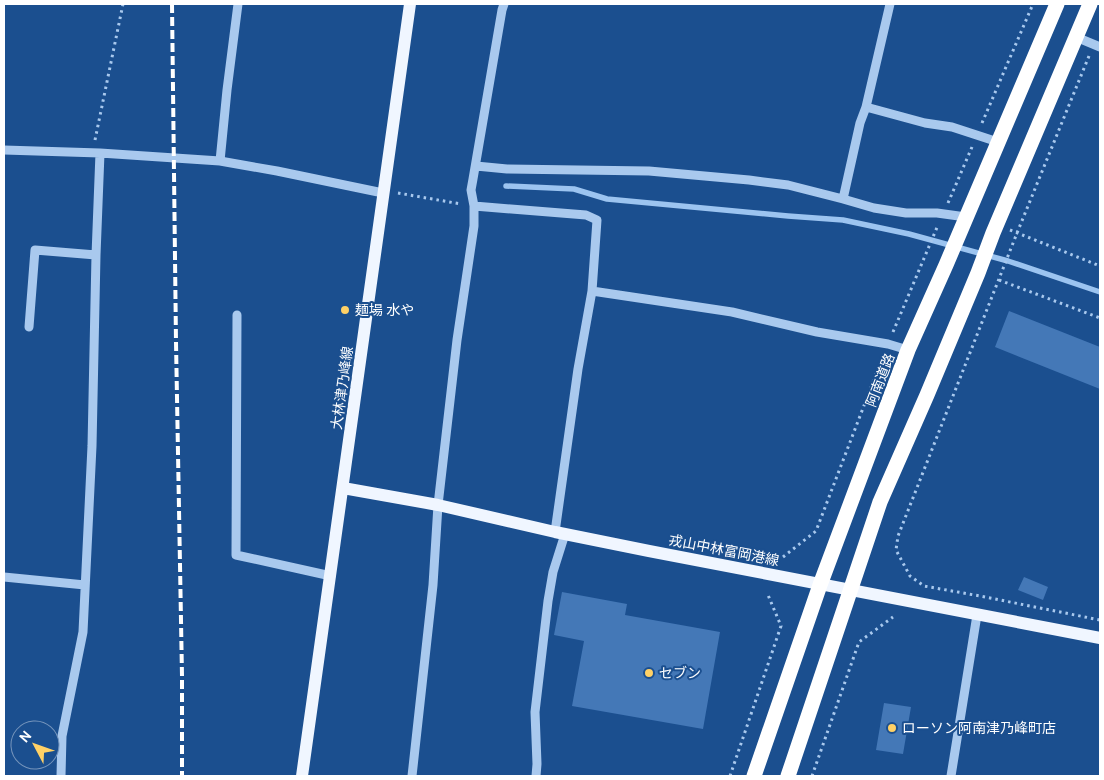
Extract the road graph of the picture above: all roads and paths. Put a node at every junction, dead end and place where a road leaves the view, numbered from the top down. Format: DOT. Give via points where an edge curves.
graph roads {
  1 [pos="122,4"];
  2 [pos="238,4"];
  3 [pos="410,4"];
  4 [pos="504,4"];
  5 [pos="890,4"];
  6 [pos="1033,4"];
  7 [pos="1058,4"];
  8 [pos="1090,4"];
  9 [pos="1076,37"];
  10 [pos="1097,46"];
  11 [pos="866,107"];
  12 [pos="977,135"];
  13 [pos="998,142"];
  14 [pos="4,150"];
  15 [pos="96,153"];
  16 [pos="220,161"];
  17 [pos="476,166"];
  18 [pos="398,192"];
  19 [pos="384,193"];
  20 [pos="843,199"];
  21 [pos="474,206"];
  22 [pos="941,218"];
  23 [pos="965,221"];
  24 [pos="995,229"];
  25 [pos="1017,233"];
  26 [pos="96,254"];
  27 [pos="1100,266"];
  28 [pos="1000,278"];
  29 [pos="592,291"];
  30 [pos="237,315"];
  31 [pos="1100,318"];
  32 [pos="30,327"];
  33 [pos="888,344"];
  34 [pos="908,350"];
  35 [pos="343,488"];
  36 [pos="438,505"];
  37 [pos="560,533"];
  38 [pos="783,557"];
  39 [pos="331,576"];
  40 [pos="4,577"];
  41 [pos="85,585"];
  42 [pos="820,585"];
  43 [pos="851,590"];
  44 [pos="768,595"];
  45 [pos="977,615"];
  46 [pos="893,617"];
  47 [pos="1100,620"];
  48 [pos="1100,638"];
  49 [pos="60,776"];
  50 [pos="302,776"];
  51 [pos="412,776"];
  52 [pos="536,776"];
  53 [pos="730,776"];
  54 [pos="754,776"];
  55 [pos="788,776"];
  56 [pos="812,776"];
  57 [pos="951,776"];
  1 -- 15 [label="path"];
  2 -- 16 [label="street"];
  3 -- 19 [label="main road, 大林津乃峰線"];
  4 -- 17 [label="street"];
  5 -- 11 [label="street"];
  6 -- 12 [label="path"];
  7 -- 13 [label="highway, 阿南道路"];
  8 -- 9 [label="highway"];
  9 -- 10 [label="street"];
  9 -- 24 [label="highway"];
  10 -- 25 [label="path"];
  11 -- 12 [label="street"];
  11 -- 20 [label="street"];
  12 -- 13 [label="street"];
  12 -- 22 [label="path"];
  13 -- 23 [label="highway, 阿南道路"];
  14 -- 15 [label="street"];
  15 -- 16 [label="street"];
  15 -- 26 [label="street"];
  16 -- 19 [label="street"];
  17 -- 20 [label="street" via="507,170 649,171 788,185"];
  17 -- 21 [label="street" via="471,190"];
  18 -- 21 [label="path"];
  19 -- 35 [label="main road, 大林津乃峰線"];
  20 -- 22 [label="street" via="874,208"];
  21 -- 29 [label="street" via="586,215 597,220"];
  21 -- 36 [label="street"];
  22 -- 23 [label="street"];
  22 -- 33 [label="path"];
  23 -- 34 [label="highway, 阿南道路"];
  24 -- 25 [label="path"];
  24 -- 43 [label="highway" via="928,396 880,502"];
  25 -- 27 [label="path"];
  25 -- 28 [label="path"];
  26 -- 32 [label="street" via="35,250"];
  26 -- 41 [label="street"];
  28 -- 31 [label="path"];
  28 -- 47 [label="path" via="898,536 896,550 910,576 924,586"];
  29 -- 33 [label="street" via="732,312 817,332"];
  29 -- 37 [label="street" via="577,379"];
  30 -- 39 [label="street" via="236,555"];
  33 -- 34 [label="street"];
  33 -- 38 [label="path" via="816,531"];
  34 -- 42 [label="highway, 阿南道路"];
  35 -- 36 [label="main road, 戎山中林富岡港線"];
  35 -- 39 [label="main road, 大林津乃峰線"];
  36 -- 37 [label="main road, 戎山中林富岡港線"];
  36 -- 51 [label="street" via="433,586"];
  37 -- 42 [label="main road, 戎山中林富岡港線"];
  37 -- 52 [label="street" via="535,712"];
  39 -- 50 [label="main road, 大林津乃峰線"];
  40 -- 41 [label="street"];
  41 -- 49 [label="street" via="83,632 62,736"];
  42 -- 43 [label="main road, 戎山中林富岡港線"];
  42 -- 54 [label="highway, 阿南道路"];
  43 -- 45 [label="main road, 戎山中林富岡港線"];
  43 -- 55 [label="highway"];
  44 -- 53 [label="path" via="781,626"];
  45 -- 48 [label="main road, 戎山中林富岡港線"];
  45 -- 57 [label="street"];
  46 -- 56 [label="path" via="859,642"];
}
